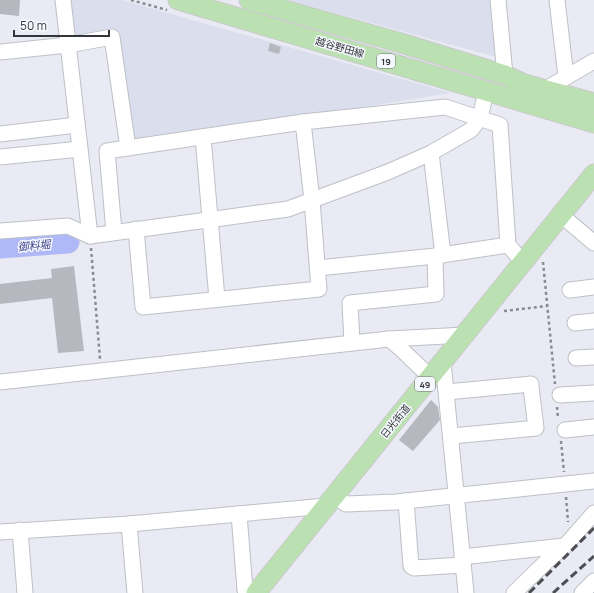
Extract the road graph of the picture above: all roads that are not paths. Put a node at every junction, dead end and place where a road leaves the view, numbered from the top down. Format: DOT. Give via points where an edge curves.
graph roads {
  1 [pos="63,0"];
  2 [pos="249,0"];
  3 [pos="498,0"];
  4 [pos="557,0"];
  5 [pos="175,6"];
  6 [pos="68,45"];
  7 [pos="0,52"];
  8 [pos="594,61"];
  9 [pos="594,72"];
  10 [pos="505,75"];
  11 [pos="569,75"];
  12 [pos="544,90"];
  13 [pos="486,91"];
  14 [pos="594,103"];
  15 [pos="480,118"];
  16 [pos="303,122"];
  17 [pos="594,123"];
  18 [pos="77,125"];
  19 [pos="0,134"];
  20 [pos="204,137"];
  21 [pos="128,148"];
  22 [pos="80,149"];
  23 [pos="430,153"];
  24 [pos="0,157"];
  25 [pos="594,174"];
  26 [pos="312,200"];
  27 [pos="561,215"];
  28 [pos="211,219"];
  29 [pos="136,229"];
  30 [pos="0,232"];
  31 [pos="114,232"];
  32 [pos="90,236"];
  33 [pos="594,243"];
  34 [pos="508,245"];
  35 [pos="439,256"];
  36 [pos="523,262"];
  37 [pos="318,268"];
  38 [pos="594,288"];
  39 [pos="570,290"];
  40 [pos="217,299"];
  41 [pos="594,321"];
  42 [pos="575,323"];
  43 [pos="465,335"];
  44 [pos="389,338"];
  45 [pos="352,343"];
  46 [pos="594,357"];
  47 [pos="576,358"];
  48 [pos="443,362"];
  49 [pos="431,377"];
  50 [pos="0,382"];
  51 [pos="447,392"];
  52 [pos="594,392"];
  53 [pos="560,395"];
  54 [pos="594,427"];
  55 [pos="565,430"];
  56 [pos="452,436"];
  57 [pos="594,481"];
  58 [pos="457,496"];
  59 [pos="330,501"];
  60 [pos="406,501"];
  61 [pos="594,513"];
  62 [pos="239,514"];
  63 [pos="129,524"];
  64 [pos="20,530"];
  65 [pos="0,532"];
  66 [pos="565,546"];
  67 [pos="462,561"];
  68 [pos="594,581"];
  69 [pos="25,593"];
  70 [pos="136,593"];
  71 [pos="249,593"];
  72 [pos="256,593"];
  73 [pos="466,593"];
  74 [pos="514,593"];
  75 [pos="582,593"];
  1 -- 6 [label="street"];
  2 -- 10 [label="main road, 越谷野田線 / 19"];
  3 -- 10 [label="street"];
  4 -- 11 [label="street"];
  5 -- 13 [label="main road, 越谷野田線 / 19"];
  6 -- 7 [label="street"];
  6 -- 18 [label="street"];
  6 -- 21 [label="street" via="112,37"];
  8 -- 11 [label="street"];
  9 -- 11 [label="street" via="584,78"];
  10 -- 12 [label="main road, 越谷野田線 / 19"];
  11 -- 12 [label="street"];
  12 -- 14 [label="main road, 越谷野田線 / 19"];
  13 -- 15 [label="street"];
  13 -- 17 [label="main road, 越谷野田線 / 19"];
  15 -- 16 [label="street" via="445,107"];
  15 -- 23 [label="street" via="471,130"];
  15 -- 34 [label="street" via="500,125"];
  16 -- 20 [label="street"];
  16 -- 26 [label="street"];
  18 -- 19 [label="street"];
  18 -- 22 [label="street"];
  20 -- 21 [label="street"];
  20 -- 28 [label="street"];
  21 -- 31 [label="street" via="107,151"];
  22 -- 24 [label="street"];
  22 -- 32 [label="street"];
  23 -- 26 [label="street" via="388,172"];
  23 -- 35 [label="street"];
  25 -- 27 [label="main road, 日光街道 / 49"];
  26 -- 28 [label="street" via="288,209"];
  26 -- 37 [label="street"];
  27 -- 33 [label="street"];
  27 -- 36 [label="main road, 日光街道 / 49"];
  28 -- 29 [label="street"];
  28 -- 40 [label="street"];
  29 -- 31 [label="street"];
  29 -- 40 [label="street" via="143,307"];
  30 -- 32 [label="street" via="68,226"];
  31 -- 32 [label="street"];
  34 -- 35 [label="street"];
  34 -- 36 [label="street"];
  35 -- 37 [label="street"];
  35 -- 45 [label="street" via="436,294 350,303"];
  36 -- 43 [label="main road, 日光街道 / 49"];
  37 -- 40 [label="street" via="319,289"];
  38 -- 39 [label="street"];
  41 -- 42 [label="street"];
  43 -- 44 [label="street"];
  43 -- 48 [label="main road, 日光街道 / 49"];
  44 -- 45 [label="street"];
  44 -- 49 [label="street"];
  45 -- 50 [label="street"];
  46 -- 47 [label="street"];
  48 -- 49 [label="main road, 日光街道 / 49"];
  48 -- 51 [label="street"];
  49 -- 59 [label="main road, 日光街道 / 49"];
  51 -- 56 [label="street"];
  51 -- 56 [label="street" via="531,384 534,408 536,428"];
  52 -- 53 [label="street"];
  54 -- 55 [label="street"];
  56 -- 58 [label="street"];
  57 -- 58 [label="street"];
  58 -- 60 [label="street"];
  58 -- 67 [label="street"];
  59 -- 60 [label="street" via="346,504"];
  59 -- 62 [label="street"];
  59 -- 72 [label="main road, 日光街道 / 49"];
  60 -- 67 [label="street" via="412,566 414,568"];
  61 -- 66 [label="street"];
  62 -- 63 [label="street"];
  62 -- 71 [label="street" via="245,590"];
  63 -- 64 [label="street"];
  63 -- 70 [label="street"];
  64 -- 65 [label="street"];
  64 -- 69 [label="street"];
  66 -- 67 [label="street"];
  66 -- 74 [label="street"];
  67 -- 73 [label="street"];
  68 -- 75 [label="street"];
}
